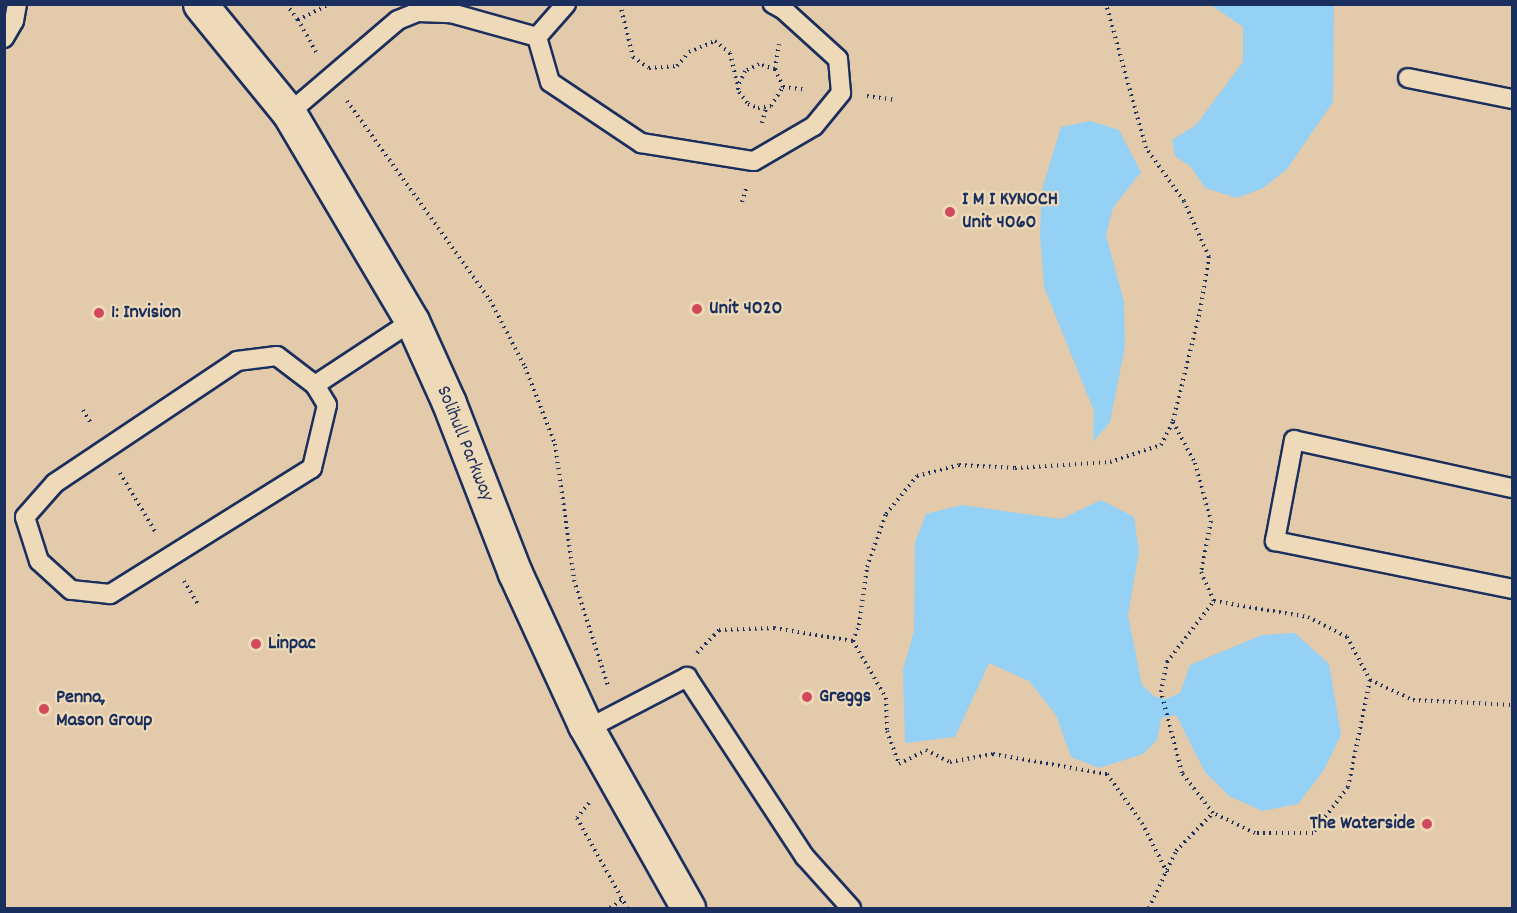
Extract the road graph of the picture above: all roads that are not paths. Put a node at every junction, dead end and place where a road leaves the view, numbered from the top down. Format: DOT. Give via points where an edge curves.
graph roads {
  1 [pos="17,4"];
  2 [pos="200,4"];
  3 [pos="566,4"];
  4 [pos="773,4"];
  5 [pos="537,37"];
  6 [pos="4,38"];
  7 [pos="1408,78"];
  8 [pos="1512,99"];
  9 [pos="289,113"];
  10 [pos="412,321"];
  11 [pos="315,385"];
  12 [pos="1512,488"];
  13 [pos="1512,589"];
  14 [pos="586,727"];
  15 [pos="688,909"];
  16 [pos="851,909"];
  1 -- 6 [label="lane"];
  2 -- 9 [label="street, Solihull Parkway"];
  3 -- 5 [label="lane"];
  4 -- 5 [label="lane" via="838,59 841,93 814,126 754,161 641,143 550,82"];
  5 -- 9 [label="lane" via="451,13 418,12 398,20"];
  7 -- 8 [label="lane"];
  9 -- 10 [label="street, Solihull Parkway"];
  10 -- 11 [label="lane"];
  10 -- 14 [label="street, Solihull Parkway" via="450,403 515,573"];
  11 -- 11 [label="lane" via="327,405 312,468 110,594 71,590 39,561 25,517 55,483 237,361 277,356"];
  12 -- 13 [label="lane" via="1294,440 1275,541"];
  14 -- 15 [label="street, Solihull Parkway"];
  14 -- 16 [label="lane" via="687,677 805,857"];
}
